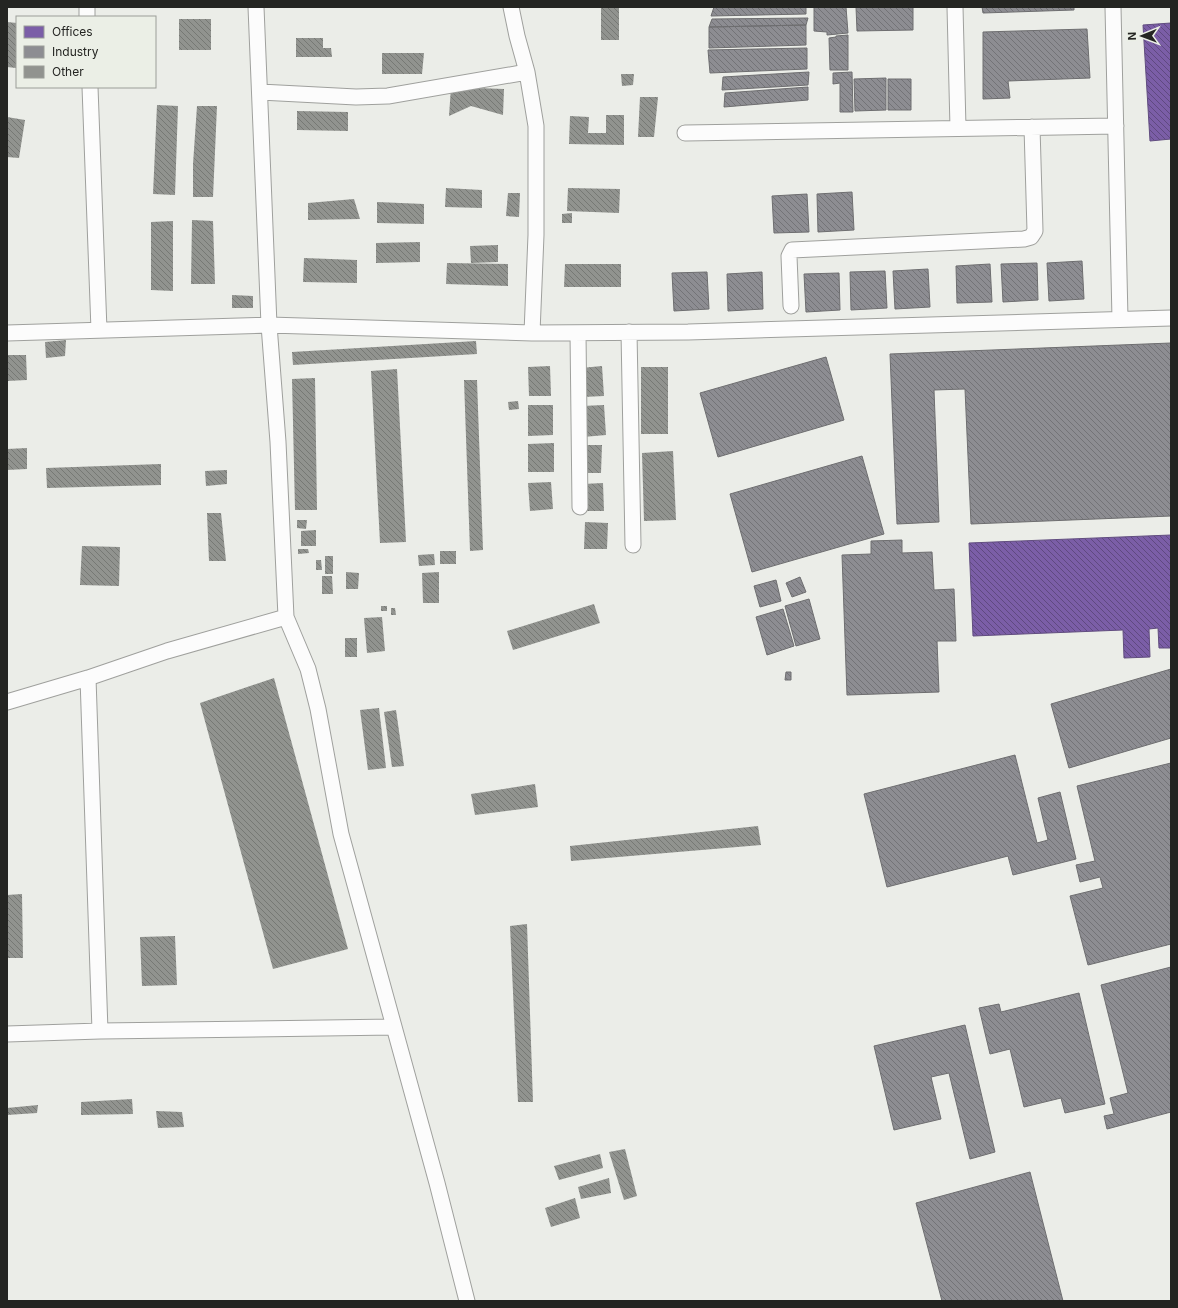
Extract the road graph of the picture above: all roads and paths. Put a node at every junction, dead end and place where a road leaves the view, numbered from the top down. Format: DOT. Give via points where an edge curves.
graph roads {
  1 [pos="256,7"];
  2 [pos="511,7"];
  3 [pos="955,7"];
  4 [pos="1113,7"];
  5 [pos="527,72"];
  6 [pos="90,88"];
  7 [pos="260,92"];
  8 [pos="1116,126"];
  9 [pos="1032,127"];
  10 [pos="958,128"];
  11 [pos="685,134"];
  12 [pos="791,306"];
  13 [pos="1171,318"];
  14 [pos="1120,319"];
  15 [pos="269,325"];
  16 [pos="99,330"];
  17 [pos="629,332"];
  18 [pos="7,333"];
  19 [pos="578,333"];
  20 [pos="532,334"];
  21 [pos="580,507"];
  22 [pos="632,545"];
  23 [pos="286,617"];
  24 [pos="88,678"];
  25 [pos="7,702"];
  26 [pos="394,1027"];
  27 [pos="100,1031"];
  28 [pos="7,1034"];
  29 [pos="467,1301"];
  1 -- 7 [label="street"];
  2 -- 5 [label="street"];
  3 -- 10 [label="street"];
  4 -- 8 [label="street"];
  5 -- 7 [label="street" via="388,96"];
  5 -- 20 [label="street" via="536,126 536,235"];
  6 -- 16 [label="street"];
  7 -- 15 [label="street"];
  8 -- 9 [label="street"];
  8 -- 14 [label="street"];
  9 -- 10 [label="street"];
  9 -- 12 [label="street" via="1035,231 1031,237 792,250 789,256"];
  10 -- 11 [label="street"];
  13 -- 14 [label="street"];
  14 -- 17 [label="street"];
  15 -- 16 [label="street"];
  15 -- 20 [label="street"];
  15 -- 23 [label="street" via="278,442"];
  16 -- 18 [label="street"];
  17 -- 19 [label="street"];
  17 -- 22 [label="street"];
  19 -- 20 [label="street"];
  19 -- 21 [label="street"];
  23 -- 24 [label="street" via="167,651"];
  23 -- 26 [label="street" via="308,669 341,834"];
  24 -- 25 [label="street"];
  24 -- 27 [label="street"];
  26 -- 27 [label="street"];
  26 -- 29 [label="street"];
  27 -- 28 [label="street"];
}
